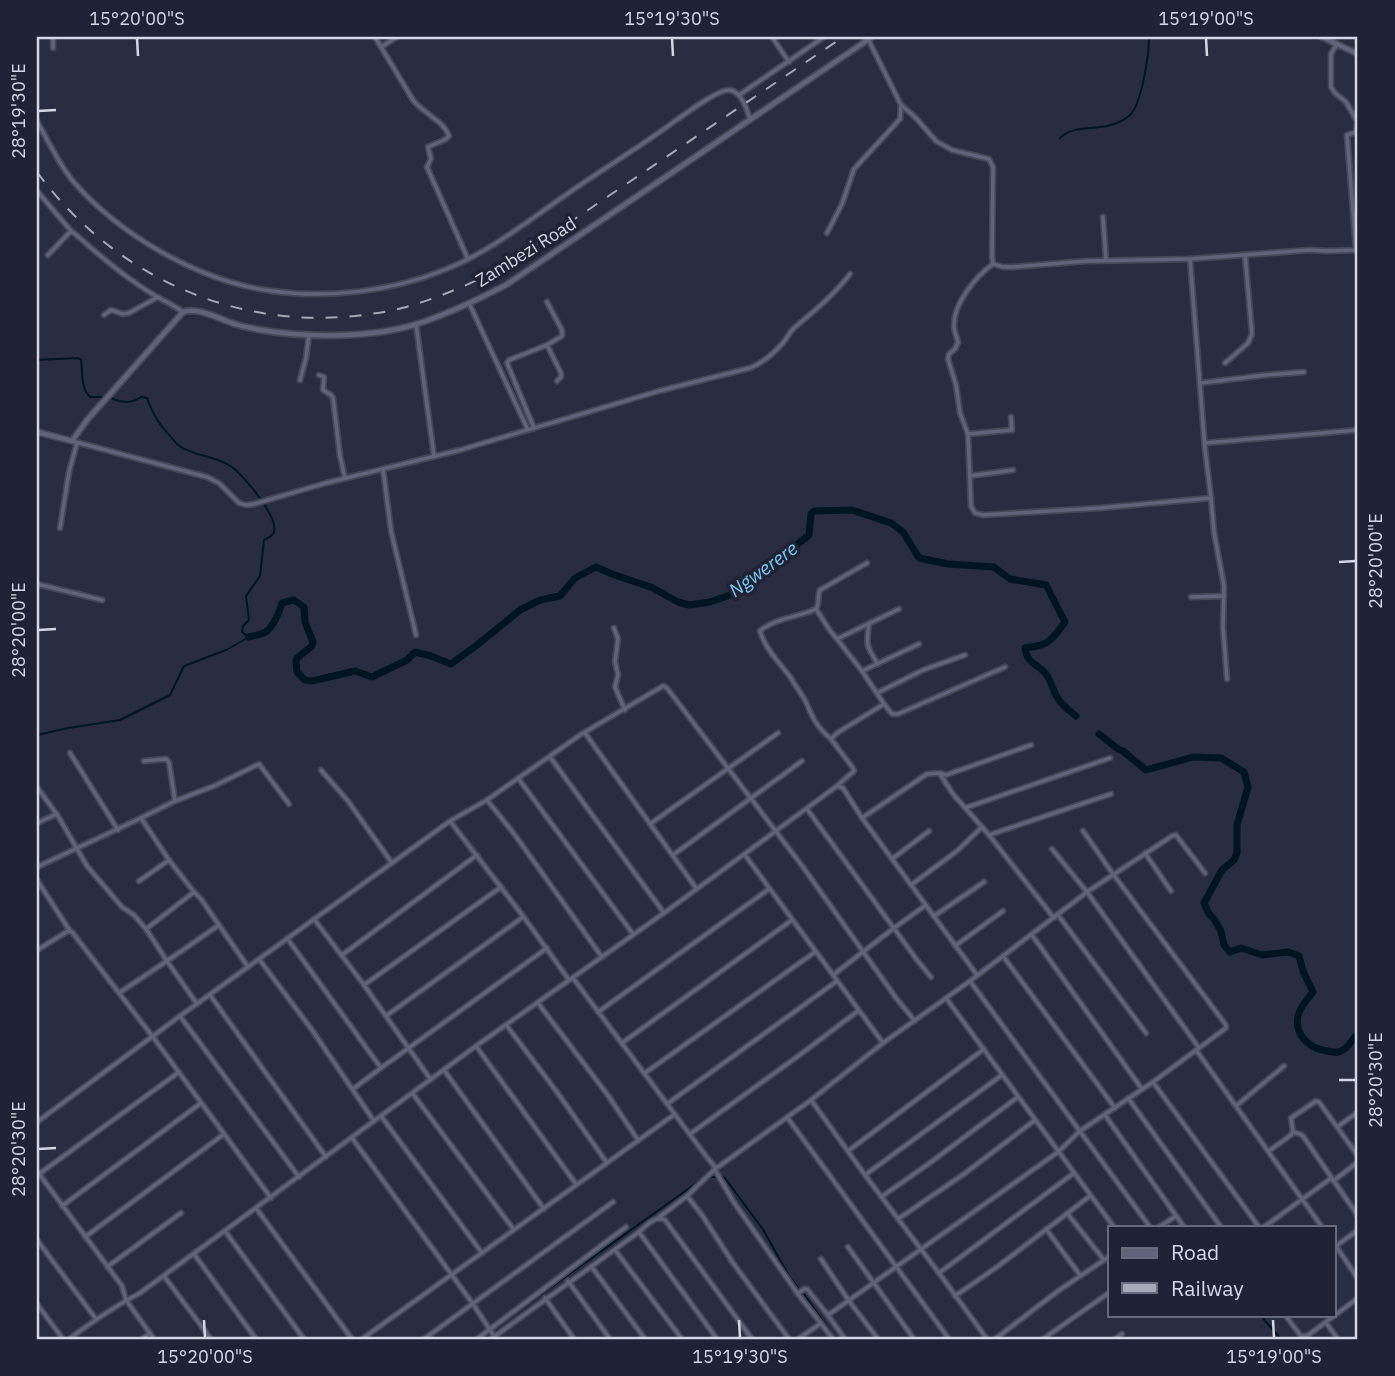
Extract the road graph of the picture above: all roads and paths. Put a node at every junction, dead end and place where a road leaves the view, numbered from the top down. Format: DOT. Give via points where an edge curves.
graph roads {
  1 [pos="53,37"];
  2 [pos="375,37"];
  3 [pos="397,37"];
  4 [pos="772,37"];
  5 [pos="824,37"];
  6 [pos="1322,37"];
  7 [pos="870,38"];
  8 [pos="1337,44"];
  9 [pos="381,47"];
  10 [pos="53,48"];
  11 [pos="1358,54"];
  12 [pos="789,62"];
  13 [pos="738,96"];
  14 [pos="901,104"];
  15 [pos="750,120"];
  16 [pos="37,121"];
  17 [pos="37,191"];
  18 [pos="1103,217"];
  19 [pos="72,232"];
  20 [pos="827,233"];
  21 [pos="1357,250"];
  22 [pos="48,255"];
  23 [pos="1245,255"];
  24 [pos="468,259"];
  25 [pos="1190,259"];
  26 [pos="1107,261"];
  27 [pos="993,264"];
  28 [pos="850,274"];
  29 [pos="158,297"];
  30 [pos="547,302"];
  31 [pos="470,303"];
  32 [pos="183,312"];
  33 [pos="104,315"];
  34 [pos="416,324"];
  35 [pos="309,335"];
  36 [pos="547,345"];
  37 [pos="1225,363"];
  38 [pos="1304,373"];
  39 [pos="319,375"];
  40 [pos="300,380"];
  41 [pos="557,381"];
  42 [pos="1201,383"];
  43 [pos="1012,416"];
  44 [pos="534,428"];
  45 [pos="528,429"];
  46 [pos="1358,430"];
  47 [pos="37,432"];
  48 [pos="968,435"];
  49 [pos="74,442"];
  50 [pos="1205,443"];
  51 [pos="434,456"];
  52 [pos="383,469"];
  53 [pos="1013,470"];
  54 [pos="970,476"];
  55 [pos="345,478"];
  56 [pos="1212,498"];
  57 [pos="60,528"];
  58 [pos="867,563"];
  59 [pos="37,584"];
  60 [pos="1224,596"];
  61 [pos="1191,597"];
  62 [pos="102,600"];
  63 [pos="816,609"];
  64 [pos="899,609"];
  65 [pos="869,624"];
  66 [pos="614,628"];
  67 [pos="416,635"];
  68 [pos="838,639"];
  69 [pos="919,644"];
  70 [pos="965,655"];
  71 [pos="878,664"];
  72 [pos="1005,667"];
  73 [pos="862,671"];
  74 [pos="1227,680"];
  75 [pos="877,693"];
  76 [pos="884,704"];
  77 [pos="625,710"];
  78 [pos="585,733"];
  79 [pos="778,733"];
  80 [pos="831,739"];
  81 [pos="1031,745"];
  82 [pos="70,753"];
  83 [pos="550,757"];
  84 [pos="1110,758"];
  85 [pos="144,761"];
  86 [pos="802,761"];
  87 [pos="728,768"];
  88 [pos="321,770"];
  89 [pos="940,773"];
  90 [pos="518,778"];
  91 [pos="837,786"];
  92 [pos="37,787"];
  93 [pos="1111,794"];
  94 [pos="749,798"];
  95 [pos="487,800"];
  96 [pos="176,801"];
  97 [pos="289,804"];
  98 [pos="965,808"];
  99 [pos="807,809"];
  100 [pos="57,814"];
  101 [pos="141,818"];
  102 [pos="862,818"];
  103 [pos="450,821"];
  104 [pos="37,823"];
  105 [pos="650,824"];
  106 [pos="982,827"];
  107 [pos="118,830"];
  108 [pos="929,831"];
  109 [pos="1083,831"];
  110 [pos="775,832"];
  111 [pos="989,835"];
  112 [pos="76,848"];
  113 [pos="1052,849"];
  114 [pos="1145,853"];
  115 [pos="477,855"];
  116 [pos="673,855"];
  117 [pos="745,855"];
  118 [pos="892,859"];
  119 [pos="169,860"];
  120 [pos="392,863"];
  121 [pos="37,867"];
  122 [pos="1205,873"];
  123 [pos="1113,874"];
  124 [pos="37,880"];
  125 [pos="139,881"];
  126 [pos="984,882"];
  127 [pos="911,885"];
  128 [pos="501,887"];
  129 [pos="697,888"];
  130 [pos="769,889"];
  131 [pos="1171,891"];
  132 [pos="194,892"];
  133 [pos="1087,892"];
  134 [pos="926,905"];
  135 [pos="1003,911"];
  136 [pos="664,913"];
  137 [pos="523,916"];
  138 [pos="934,916"];
  139 [pos="1056,916"];
  140 [pos="314,919"];
  141 [pos="792,920"];
  142 [pos="219,925"];
  143 [pos="894,928"];
  144 [pos="146,929"];
  145 [pos="70,931"];
  146 [pos="634,934"];
  147 [pos="1032,935"];
  148 [pos="287,939"];
  149 [pos="955,946"];
  150 [pos="547,948"];
  151 [pos="37,949"];
  152 [pos="815,952"];
  153 [pos="864,952"];
  154 [pos="342,955"];
  155 [pos="1003,956"];
  156 [pos="602,957"];
  157 [pos="259,959"];
  158 [pos="167,961"];
  159 [pos="248,967"];
  160 [pos="833,975"];
  161 [pos="977,975"];
  162 [pos="931,977"];
  163 [pos="571,979"];
  164 [pos="837,981"];
  165 [pos="970,981"];
  166 [pos="363,985"];
  167 [pos="119,993"];
  168 [pos="210,996"];
  169 [pos="946,998"];
  170 [pos="538,1003"];
  171 [pos="197,1004"];
  172 [pos="858,1011"];
  173 [pos="598,1012"];
  174 [pos="180,1016"];
  175 [pos="386,1016"];
  176 [pos="915,1021"];
  177 [pos="507,1026"];
  178 [pos="1146,1033"];
  179 [pos="153,1037"];
  180 [pos="622,1043"];
  181 [pos="883,1044"];
  182 [pos="476,1046"];
  183 [pos="408,1047"];
  184 [pos="984,1049"];
  185 [pos="1198,1049"];
  186 [pos="1284,1066"];
  187 [pos="381,1068"];
  188 [pos="444,1070"];
  189 [pos="178,1072"];
  190 [pos="645,1073"];
  191 [pos="1002,1075"];
  192 [pos="431,1080"];
  193 [pos="1153,1082"];
  194 [pos="353,1089"];
  195 [pos="1142,1089"];
  196 [pos="413,1094"];
  197 [pos="1018,1097"];
  198 [pos="1128,1098"];
  199 [pos="811,1100"];
  200 [pos="201,1102"];
  201 [pos="667,1104"];
  202 [pos="1236,1106"];
  203 [pos="1115,1108"];
  204 [pos="1358,1112"];
  205 [pos="675,1114"];
  206 [pos="1105,1115"];
  207 [pos="381,1116"];
  208 [pos="787,1116"];
  209 [pos="1035,1120"];
  210 [pos="374,1121"];
  211 [pos="37,1122"];
  212 [pos="1337,1127"];
  213 [pos="1080,1132"];
  214 [pos="1293,1132"];
  215 [pos="224,1133"];
  216 [pos="690,1134"];
  217 [pos="352,1138"];
  218 [pos="638,1140"];
  219 [pos="848,1151"];
  220 [pos="1269,1151"];
  221 [pos="1058,1152"];
  222 [pos="1358,1156"];
  223 [pos="326,1157"];
  224 [pos="1358,1162"];
  225 [pos="607,1163"];
  226 [pos="717,1168"];
  227 [pos="38,1173"];
  228 [pos="1074,1173"];
  229 [pos="865,1175"];
  230 [pos="299,1177"];
  231 [pos="1332,1180"];
  232 [pos="576,1184"];
  233 [pos="687,1196"];
  234 [pos="1090,1196"];
  235 [pos="881,1197"];
  236 [pos="271,1198"];
  237 [pos="1302,1199"];
  238 [pos="613,1202"];
  239 [pos="62,1206"];
  240 [pos="256,1208"];
  241 [pos="544,1209"];
  242 [pos="181,1213"];
  243 [pos="1067,1213"];
  244 [pos="1176,1216"];
  245 [pos="1358,1216"];
  246 [pos="658,1218"];
  247 [pos="898,1220"];
  248 [pos="1113,1226"];
  249 [pos="1149,1226"];
  250 [pos="1160,1226"];
  251 [pos="1183,1226"];
  252 [pos="1221,1226"];
  253 [pos="1258,1226"];
  254 [pos="1265,1226"];
  255 [pos="1321,1226"];
  256 [pos="626,1227"];
  257 [pos="514,1230"];
  258 [pos="1046,1230"];
  259 [pos="1358,1230"];
  260 [pos="225,1231"];
  261 [pos="639,1232"];
  262 [pos="85,1237"];
  263 [pos="37,1240"];
  264 [pos="1336,1244"];
  265 [pos="1336,1246"];
  266 [pos="848,1247"];
  267 [pos="921,1249"];
  268 [pos="615,1250"];
  269 [pos="482,1253"];
  270 [pos="194,1254"];
  271 [pos="1108,1257"];
  272 [pos="821,1259"];
  273 [pos="1104,1260"];
  274 [pos="591,1266"];
  275 [pos="107,1267"];
  276 [pos="897,1267"];
  277 [pos="939,1273"];
  278 [pos="451,1275"];
  279 [pos="164,1276"];
  280 [pos="1081,1276"];
  281 [pos="1358,1279"];
  282 [pos="568,1281"];
  283 [pos="873,1284"];
  284 [pos="1108,1293"];
  285 [pos="798,1294"];
  286 [pos="955,1296"];
  287 [pos="545,1298"];
  288 [pos="1358,1298"];
  289 [pos="126,1300"];
  290 [pos="849,1301"];
  291 [pos="37,1304"];
  292 [pos="473,1304"];
  293 [pos="827,1314"];
  294 [pos="1336,1315"];
  295 [pos="1286,1316"];
  296 [pos="1335,1316"];
  297 [pos="96,1320"];
  298 [pos="1326,1323"];
  299 [pos="820,1324"];
  300 [pos="490,1330"];
  301 [pos="150,1333"];
  302 [pos="1122,1334"];
  303 [pos="494,1338"];
  304 [pos="63,1339"];
  305 [pos="69,1339"];
  306 [pos="142,1339"];
  307 [pos="154,1339"];
  308 [pos="211,1339"];
  309 [pos="256,1339"];
  310 [pos="304,1339"];
  311 [pos="352,1339"];
  312 [pos="362,1339"];
  313 [pos="424,1339"];
  314 [pos="477,1339"];
  315 [pos="574,1339"];
  316 [pos="610,1339"];
  317 [pos="645,1339"];
  318 [pos="682,1339"];
  319 [pos="717,1339"];
  320 [pos="752,1339"];
  321 [pos="789,1339"];
  322 [pos="798,1339"];
  323 [pos="833,1339"];
  324 [pos="845,1339"];
  325 [pos="878,1339"];
  326 [pos="914,1339"];
  327 [pos="949,1339"];
  328 [pos="986,1339"];
  329 [pos="995,1339"];
  330 [pos="1043,1339"];
  331 [pos="1115,1339"];
  332 [pos="1338,1339"];
  1 -- 10 [label="street"];
  2 -- 9 [label="street"];
  3 -- 9 [label="street"];
  4 -- 12 [label="street"];
  5 -- 12 [label="street"];
  6 -- 8 [label="main road"];
  7 -- 14 [label="street"];
  7 -- 15 [label="main road, Zambezi Road"];
  8 -- 11 [label="main road"];
  8 -- 21 [label="street" via="1331,54 1331,87 1357,121 1356,132 1347,135"];
  9 -- 24 [label="street" via="417,105 449,133 448,138 428,147 431,159 427,167"];
  12 -- 13 [label="street"];
  13 -- 15 [label="street"];
  13 -- 24 [label="street" via="730,90 713,96"];
  14 -- 20 [label="street" via="900,119 855,169"];
  14 -- 27 [label="street" via="936,141 989,159 993,167"];
  15 -- 31 [label="main road, Zambezi Road" via="506,285"];
  16 -- 24 [label="street" via="72,179 108,215 160,250 224,280 272,291 342,293 411,282"];
  17 -- 19 [label="street"];
  18 -- 26 [label="street"];
  19 -- 22 [label="street"];
  19 -- 29 [label="street"];
  21 -- 23 [label="street"];
  23 -- 25 [label="street"];
  23 -- 37 [label="street" via="1252,334"];
  25 -- 26 [label="street"];
  25 -- 42 [label="street"];
  26 -- 27 [label="street" via="1013,267"];
  27 -- 48 [label="street" via="964,295 954,322 958,342 948,359"];
  28 -- 44 [label="street" via="758,364"];
  29 -- 32 [label="street"];
  29 -- 33 [label="street" via="129,313 111,310"];
  30 -- 36 [label="street" via="563,332"];
  31 -- 34 [label="main road, Zambezi Road"];
  31 -- 45 [label="street"];
  32 -- 35 [label="main road, Zambezi Road" via="191,310 264,331"];
  32 -- 49 [label="main road"];
  34 -- 35 [label="main road, Zambezi Road" via="384,331"];
  34 -- 51 [label="street"];
  35 -- 40 [label="street"];
  36 -- 41 [label="street" via="562,374"];
  36 -- 44 [label="street" via="507,363"];
  38 -- 42 [label="street"];
  39 -- 55 [label="street" via="324,377 323,390 333,398"];
  42 -- 50 [label="street"];
  43 -- 48 [label="street" via="1011,430"];
  44 -- 45 [label="street"];
  45 -- 51 [label="street"];
  46 -- 50 [label="street"];
  47 -- 49 [label="main road"];
  48 -- 54 [label="street"];
  49 -- 55 [label="street" via="207,477 246,505"];
  49 -- 57 [label="street"];
  50 -- 56 [label="street"];
  51 -- 52 [label="street"];
  52 -- 55 [label="street"];
  52 -- 67 [label="street" via="391,531"];
  53 -- 54 [label="street"];
  54 -- 56 [label="street" via="971,506 983,515"];
  56 -- 60 [label="street"];
  58 -- 63 [label="street" via="820,590"];
  59 -- 62 [label="street"];
  60 -- 61 [label="street"];
  60 -- 74 [label="street"];
  63 -- 68 [label="street"];
  63 -- 80 [label="street" via="760,631 818,727"];
  64 -- 65 [label="street"];
  65 -- 68 [label="street"];
  65 -- 71 [label="street" via="867,643"];
  66 -- 77 [label="street" via="618,639 615,687"];
  68 -- 73 [label="street"];
  69 -- 71 [label="street"];
  70 -- 75 [label="street"];
  71 -- 73 [label="street"];
  72 -- 76 [label="street" via="898,714"];
  73 -- 75 [label="street"];
  75 -- 76 [label="street"];
  76 -- 80 [label="street"];
  77 -- 78 [label="street"];
  77 -- 87 [label="street" via="667,688"];
  78 -- 83 [label="street"];
  78 -- 105 [label="street"];
  79 -- 87 [label="street"];
  80 -- 91 [label="street" via="854,771"];
  81 -- 89 [label="street" via="946,775"];
  82 -- 107 [label="street"];
  83 -- 90 [label="street"];
  83 -- 136 [label="street"];
  84 -- 98 [label="street"];
  85 -- 96 [label="street" via="167,760"];
  86 -- 94 [label="street"];
  87 -- 94 [label="street"];
  87 -- 105 [label="street"];
  88 -- 120 [label="street"];
  89 -- 98 [label="street"];
  89 -- 102 [label="street" via="927,774"];
  90 -- 95 [label="street"];
  90 -- 146 [label="street"];
  91 -- 99 [label="street"];
  91 -- 102 [label="street"];
  92 -- 100 [label="street"];
  93 -- 111 [label="street"];
  94 -- 110 [label="street"];
  94 -- 116 [label="street"];
  95 -- 103 [label="street"];
  95 -- 156 [label="street"];
  96 -- 97 [label="street" via="259,764"];
  96 -- 101 [label="street"];
  98 -- 106 [label="street"];
  99 -- 110 [label="street"];
  99 -- 143 [label="street"];
  100 -- 104 [label="street"];
  100 -- 112 [label="street"];
  101 -- 107 [label="street"];
  101 -- 119 [label="street"];
  102 -- 118 [label="street"];
  103 -- 115 [label="street"];
  103 -- 120 [label="street"];
  105 -- 116 [label="street"];
  106 -- 111 [label="street"];
  106 -- 127 [label="street"];
  107 -- 112 [label="street"];
  108 -- 118 [label="street"];
  109 -- 123 [label="street"];
  110 -- 117 [label="street"];
  110 -- 153 [label="street"];
  111 -- 139 [label="street"];
  112 -- 121 [label="street"];
  112 -- 144 [label="street" via="111,896"];
  113 -- 133 [label="street"];
  114 -- 122 [label="street" via="1176,835"];
  114 -- 123 [label="street"];
  114 -- 131 [label="street"];
  115 -- 128 [label="street"];
  115 -- 154 [label="street"];
  116 -- 129 [label="street"];
  117 -- 129 [label="street"];
  117 -- 130 [label="street"];
  118 -- 127 [label="street"];
  119 -- 125 [label="street"];
  119 -- 132 [label="street"];
  120 -- 140 [label="street"];
  123 -- 133 [label="street"];
  123 -- 185 [label="street" via="1226,1025"];
  124 -- 145 [label="street"];
  126 -- 138 [label="street"];
  127 -- 134 [label="street"];
  128 -- 137 [label="street"];
  128 -- 166 [label="street"];
  129 -- 136 [label="street"];
  130 -- 141 [label="street"];
  130 -- 173 [label="street"];
  132 -- 142 [label="street"];
  132 -- 144 [label="street"];
  133 -- 139 [label="street"];
  133 -- 185 [label="street"];
  134 -- 138 [label="street"];
  134 -- 143 [label="street"];
  135 -- 149 [label="street"];
  136 -- 146 [label="street"];
  137 -- 150 [label="street"];
  137 -- 175 [label="street"];
  138 -- 149 [label="street"];
  139 -- 147 [label="street"];
  139 -- 178 [label="street"];
  140 -- 148 [label="street"];
  140 -- 154 [label="street"];
  141 -- 152 [label="street"];
  141 -- 180 [label="street"];
  142 -- 158 [label="street"];
  142 -- 159 [label="street"];
  143 -- 153 [label="street"];
  143 -- 162 [label="street"];
  144 -- 158 [label="street"];
  145 -- 151 [label="street"];
  145 -- 167 [label="street"];
  146 -- 156 [label="street"];
  147 -- 155 [label="street"];
  147 -- 195 [label="street"];
  148 -- 157 [label="street"];
  148 -- 187 [label="street"];
  149 -- 161 [label="street"];
  150 -- 163 [label="street"];
  150 -- 183 [label="street"];
  152 -- 160 [label="street"];
  152 -- 190 [label="street"];
  153 -- 160 [label="street"];
  153 -- 176 [label="street"];
  154 -- 166 [label="street"];
  155 -- 161 [label="street"];
  155 -- 203 [label="street"];
  156 -- 163 [label="street"];
  157 -- 159 [label="street"];
  157 -- 194 [label="street"];
  158 -- 167 [label="street"];
  158 -- 171 [label="street"];
  159 -- 168 [label="street"];
  160 -- 164 [label="street"];
  161 -- 165 [label="street"];
  163 -- 170 [label="street"];
  163 -- 173 [label="street"];
  164 -- 172 [label="street"];
  164 -- 201 [label="street"];
  165 -- 169 [label="street"];
  165 -- 213 [label="street"];
  166 -- 175 [label="street"];
  167 -- 179 [label="street"];
  168 -- 171 [label="street"];
  168 -- 223 [label="street"];
  169 -- 176 [label="street"];
  169 -- 184 [label="street"];
  170 -- 177 [label="street"];
  170 -- 218 [label="street"];
  171 -- 174 [label="street"];
  172 -- 181 [label="street"];
  172 -- 216 [label="street"];
  173 -- 180 [label="street"];
  174 -- 179 [label="street"];
  174 -- 230 [label="street"];
  175 -- 183 [label="street"];
  176 -- 181 [label="street"];
  177 -- 182 [label="street"];
  177 -- 225 [label="street"];
  179 -- 189 [label="street"];
  179 -- 211 [label="street"];
  180 -- 190 [label="street"];
  181 -- 199 [label="street"];
  182 -- 188 [label="street"];
  182 -- 232 [label="street"];
  183 -- 187 [label="street"];
  183 -- 192 [label="street"];
  184 -- 191 [label="street"];
  184 -- 219 [label="street"];
  185 -- 193 [label="street"];
  185 -- 202 [label="street"];
  186 -- 202 [label="street"];
  187 -- 194 [label="street"];
  188 -- 192 [label="street"];
  188 -- 241 [label="street"];
  189 -- 200 [label="street"];
  189 -- 227 [label="street"];
  190 -- 201 [label="street"];
  191 -- 197 [label="street"];
  191 -- 229 [label="street"];
  192 -- 196 [label="street"];
  193 -- 195 [label="street"];
  193 -- 253 [label="street"];
  194 -- 210 [label="street"];
  195 -- 198 [label="street"];
  196 -- 207 [label="street"];
  196 -- 257 [label="street"];
  197 -- 209 [label="street"];
  197 -- 235 [label="street"];
  198 -- 203 [label="street"];
  198 -- 252 [label="street"];
  199 -- 208 [label="street"];
  199 -- 219 [label="street"];
  200 -- 215 [label="street"];
  200 -- 239 [label="street"];
  201 -- 205 [label="street"];
  202 -- 220 [label="street"];
  203 -- 206 [label="street"];
  204 -- 212 [label="street"];
  205 -- 216 [label="street"];
  205 -- 218 [label="street"];
  206 -- 213 [label="street"];
  206 -- 244 [label="street"];
  207 -- 210 [label="street"];
  207 -- 269 [label="street"];
  208 -- 226 [label="street"];
  208 -- 276 [label="street"];
  209 -- 221 [label="street"];
  209 -- 247 [label="street"];
  210 -- 217 [label="street"];
  212 -- 214 [label="street" via="1316,1101 1292,1118"];
  212 -- 222 [label="street"];
  213 -- 221 [label="street"];
  213 -- 249 [label="street"];
  214 -- 220 [label="street"];
  214 -- 231 [label="street" via="1303,1136"];
  215 -- 236 [label="street"];
  215 -- 262 [label="street"];
  216 -- 226 [label="street"];
  217 -- 223 [label="street"];
  217 -- 278 [label="street"];
  218 -- 225 [label="street"];
  219 -- 229 [label="street"];
  220 -- 237 [label="street"];
  221 -- 228 [label="street"];
  221 -- 267 [label="street"];
  223 -- 230 [label="street"];
  224 -- 231 [label="street"];
  225 -- 232 [label="street"];
  226 -- 233 [label="street"];
  226 -- 285 [label="street" via="733,1201"];
  227 -- 239 [label="street"];
  228 -- 234 [label="street"];
  228 -- 277 [label="street"];
  229 -- 235 [label="street"];
  230 -- 236 [label="street"];
  231 -- 237 [label="street"];
  231 -- 245 [label="street"];
  232 -- 241 [label="street"];
  233 -- 246 [label="street"];
  233 -- 321 [label="street"];
  234 -- 243 [label="street"];
  234 -- 248 [label="street"];
  235 -- 247 [label="street"];
  236 -- 240 [label="street"];
  237 -- 254 [label="street"];
  237 -- 255 [label="street"];
  238 -- 292 [label="street"];
  239 -- 262 [label="street"];
  240 -- 260 [label="street"];
  240 -- 311 [label="street"];
  241 -- 257 [label="street"];
  242 -- 275 [label="street"];
  243 -- 258 [label="street"];
  243 -- 273 [label="street"];
  244 -- 250 [label="street"];
  244 -- 251 [label="street"];
  246 -- 261 [label="street"];
  246 -- 320 [label="street" via="664,1220"];
  247 -- 267 [label="street"];
  256 -- 300 [label="street"];
  257 -- 269 [label="street"];
  258 -- 280 [label="street"];
  258 -- 286 [label="street"];
  259 -- 264 [label="street"];
  260 -- 270 [label="street"];
  260 -- 310 [label="street"];
  261 -- 268 [label="street"];
  261 -- 319 [label="street"];
  262 -- 275 [label="street"];
  263 -- 297 [label="street"];
  265 -- 281 [label="street"];
  266 -- 283 [label="street"];
  267 -- 276 [label="street"];
  267 -- 277 [label="street"];
  268 -- 274 [label="street"];
  268 -- 318 [label="street"];
  269 -- 278 [label="street"];
  270 -- 279 [label="street"];
  270 -- 309 [label="street"];
  271 -- 273 [label="street"];
  272 -- 290 [label="street"];
  273 -- 280 [label="street"];
  274 -- 282 [label="street"];
  274 -- 317 [label="street"];
  275 -- 289 [label="street" via="122,1286"];
  276 -- 283 [label="street"];
  276 -- 327 [label="street"];
  277 -- 286 [label="street"];
  278 -- 292 [label="street"];
  278 -- 312 [label="street"];
  279 -- 289 [label="street"];
  279 -- 308 [label="street"];
  280 -- 329 [label="street"];
  282 -- 287 [label="street"];
  282 -- 316 [label="street"];
  283 -- 290 [label="street"];
  283 -- 326 [label="street"];
  284 -- 330 [label="street"];
  285 -- 293 [label="street" via="807,1289"];
  285 -- 299 [label="street"];
  286 -- 328 [label="street"];
  287 -- 303 [label="street"];
  287 -- 315 [label="street"];
  288 -- 294 [label="street"];
  289 -- 297 [label="street"];
  289 -- 301 [label="street"];
  290 -- 293 [label="street"];
  290 -- 325 [label="street"];
  291 -- 304 [label="street"];
  292 -- 300 [label="street"];
  292 -- 313 [label="street"];
  293 -- 324 [label="street"];
  295 -- 298 [label="street" via="1304,1337"];
  296 -- 298 [label="street"];
  297 -- 305 [label="street"];
  298 -- 332 [label="street"];
  299 -- 322 [label="street"];
  299 -- 323 [label="street"];
  300 -- 303 [label="street"];
  300 -- 314 [label="street"];
  301 -- 306 [label="street"];
  301 -- 307 [label="street"];
  302 -- 331 [label="street"];
}
